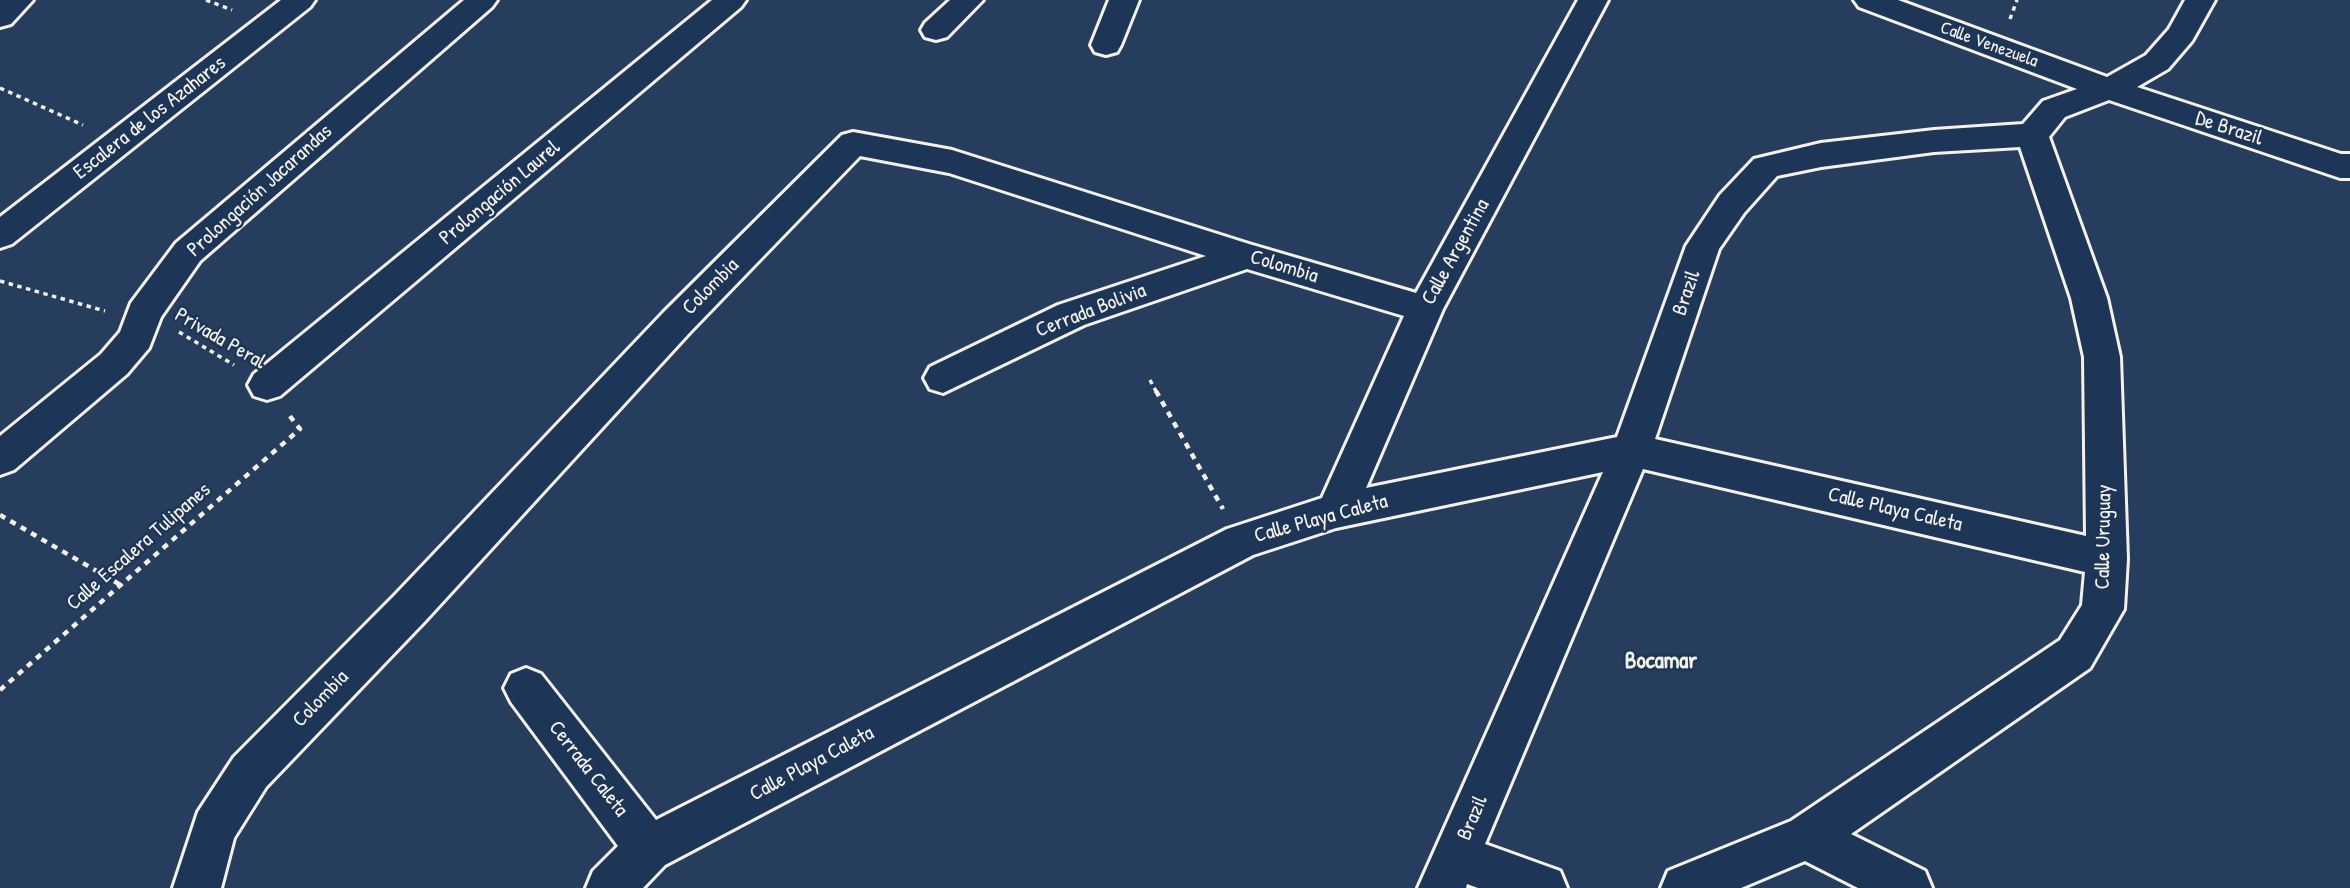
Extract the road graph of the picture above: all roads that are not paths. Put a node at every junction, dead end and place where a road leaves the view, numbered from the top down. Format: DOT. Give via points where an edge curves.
graph roads {
  1 [pos="18,0"];
  2 [pos="300,0"];
  3 [pos="482,0"];
  4 [pos="731,0"];
  5 [pos="968,0"];
  6 [pos="1124,0"];
  7 [pos="1593,0"];
  8 [pos="1869,0"];
  9 [pos="2200,0"];
  10 [pos="0,17"];
  11 [pos="936,30"];
  12 [pos="1106,45"];
  13 [pos="2109,89"];
  14 [pos="2032,135"];
  15 [pos="2350,166"];
  16 [pos="0,235"];
  17 [pos="1246,256"];
  18 [pos="1425,309"];
  19 [pos="943,378"];
  20 [pos="267,385"];
  21 [pos="1632,450"];
  22 [pos="0,459"];
  23 [pos="1336,511"];
  24 [pos="2107,559"];
  25 [pos="526,688"];
  26 [pos="1807,837"];
  27 [pos="649,849"];
  28 [pos="1449,872"];
  29 [pos="197,888"];
  30 [pos="610,888"];
  31 [pos="1543,888"];
  32 [pos="1685,888"];
  33 [pos="1908,888"];
  1 -- 10 [label="street"];
  2 -- 16 [label="street, Escalera de los Azahares"];
  3 -- 22 [label="street, Prolongación Jacarandas" via="188,252 144,313 136,338 114,364"];
  4 -- 20 [label="street, Prolongación Laurel"];
  5 -- 11 [label="street"];
  6 -- 12 [label="street"];
  7 -- 18 [label="street, Calle Argentina"];
  8 -- 13 [label="street, Calle Venezuela"];
  9 -- 13 [label="street" via="2181,34 2157,62"];
  13 -- 14 [label="street" via="2054,109"];
  13 -- 15 [label="street, De Brazil"];
  14 -- 21 [label="street, Brazil" via="1934,141 1766,167 1732,204 1703,246"];
  14 -- 24 [label="street, Calle Uruguay" via="2089,298 2102,357"];
  17 -- 18 [label="street, Colombia"];
  17 -- 19 [label="street, Cerrada Bolivia" via="1071,315"];
  17 -- 29 [label="street, Colombia" via="952,162 853,143 250,772 214,828"];
  18 -- 23 [label="street, Calle Argentina"];
  21 -- 23 [label="street, Calle Playa Caleta"];
  21 -- 24 [label="street, Calle Playa Caleta"];
  21 -- 28 [label="street, Brazil"];
  23 -- 27 [label="street, Calle Playa Caleta" via="1241,541"];
  24 -- 26 [label="street, Calle Uruguay" via="2103,609 2075,654"];
  25 -- 27 [label="street, Cerrada Caleta"];
  26 -- 32 [label="street, Calle Uruguay"];
  26 -- 33 [label="street"];
  27 -- 30 [label="street, Calle Playa Caleta"];
  28 -- 31 [label="street"];
}
